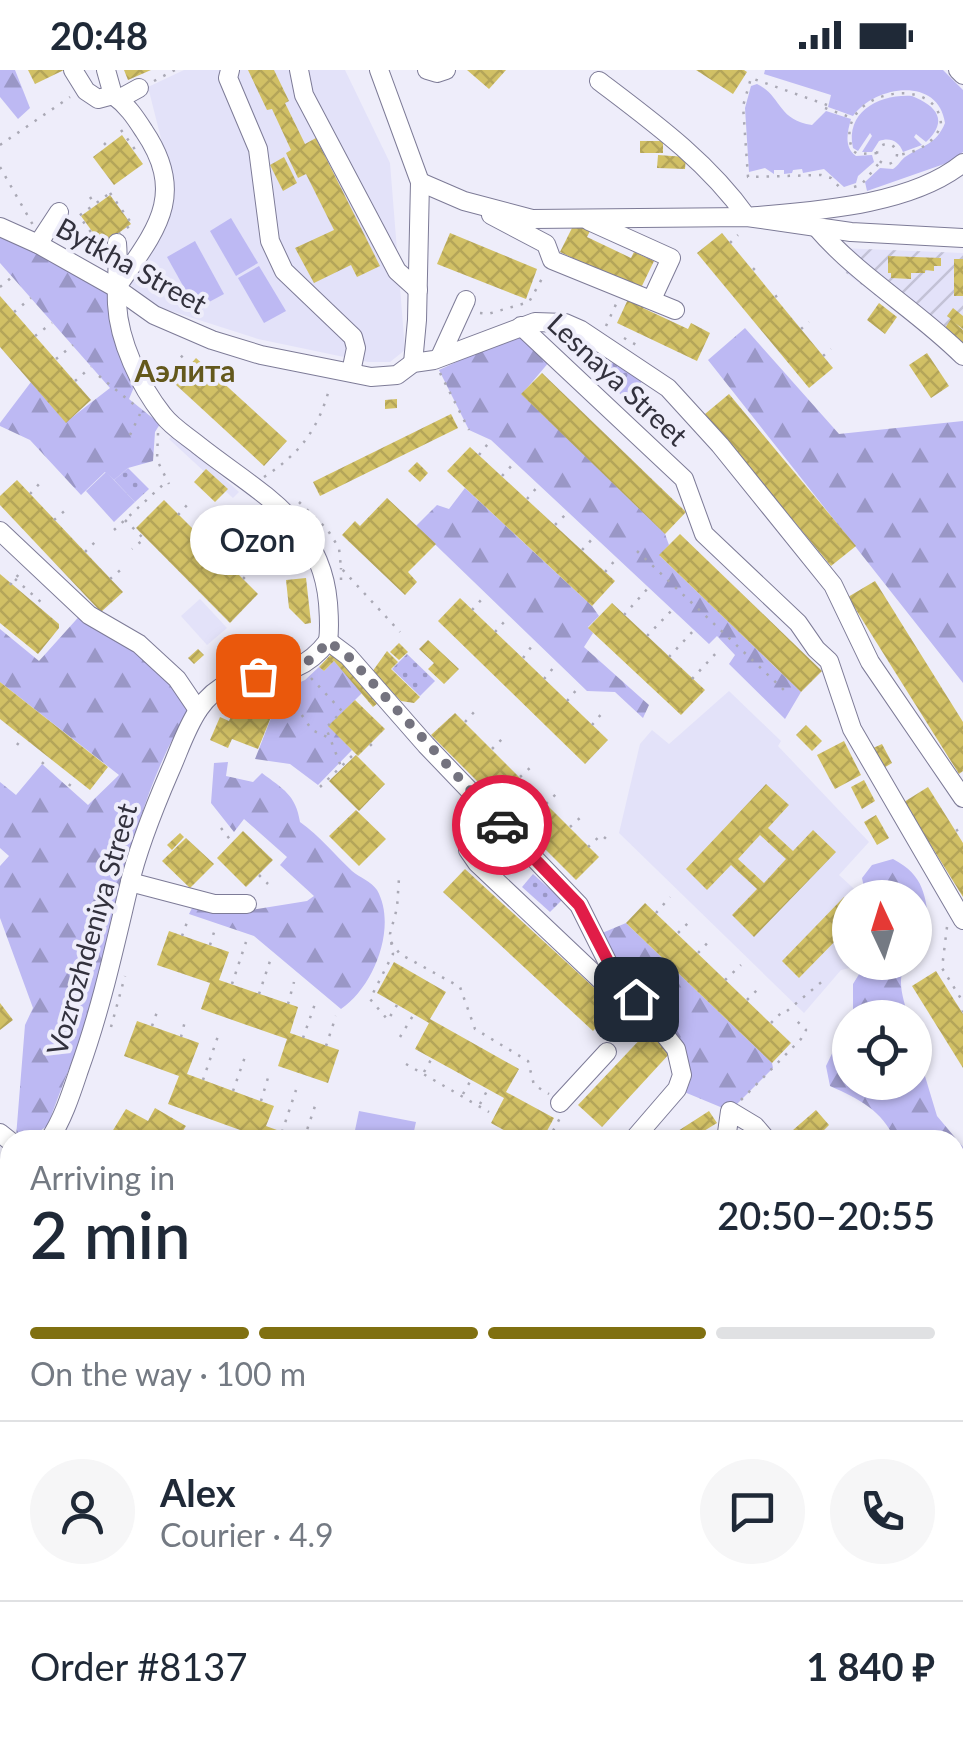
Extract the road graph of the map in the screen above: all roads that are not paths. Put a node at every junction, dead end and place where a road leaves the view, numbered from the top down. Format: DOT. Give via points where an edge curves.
graph roads {
  1 [pos="73,70"];
  2 [pos="106,70"];
  3 [pos="230,70"];
  4 [pos="300,70"];
  5 [pos="379,70"];
  6 [pos="598,81"];
  7 [pos="139,88"];
  8 [pos="116,97"];
  9 [pos="963,163"];
  10 [pos="420,182"];
  11 [pos="464,202"];
  12 [pos="59,212"];
  13 [pos="148,215"];
  14 [pos="747,217"];
  15 [pos="583,219"];
  16 [pos="0,228"];
  17 [pos="816,228"];
  18 [pos="36,235"];
  19 [pos="963,238"];
  20 [pos="117,243"];
  21 [pos="145,246"];
  22 [pos="116,288"];
  23 [pos="418,290"];
  24 [pos="652,299"];
  25 [pos="463,305"];
  26 [pos="675,310"];
  27 [pos="521,326"];
  28 [pos="581,330"];
  29 [pos="963,356"];
  30 [pos="437,358"];
  31 [pos="413,363"];
  32 [pos="342,371"];
  33 [pos="0,532"];
  34 [pos="328,641"];
  35 [pos="198,710"];
  36 [pos="963,798"];
  37 [pos="468,850"];
  38 [pos="130,882"];
  39 [pos="248,904"];
  40 [pos="955,923"];
  41 [pos="631,992"];
  42 [pos="607,1052"];
  43 [pos="557,1100"];
  44 [pos="54,1130"];
  45 [pos="642,1130"];
  46 [pos="727,1130"];
  47 [pos="758,1130"];
  1 -- 8 [label="street" via="98,99"];
  2 -- 8 [label="street"];
  3 -- 32 [label="street" via="258,149 270,242 284,271 354,337 356,348"];
  4 -- 23 [label="street" via="304,95 397,271"];
  5 -- 10 [label="street"];
  6 -- 14 [label="street" via="696,157"];
  7 -- 8 [label="street"];
  8 -- 21 [label="street" via="131,110 166,170 164,199"];
  9 -- 14 [label="street" via="914,189 831,209"];
  10 -- 11 [label="street"];
  10 -- 23 [label="street"];
  11 -- 15 [label="street" via="532,219"];
  11 -- 24 [label="street" via="546,244 552,260"];
  12 -- 18 [label="street"];
  13 -- 21 [label="street"];
  14 -- 15 [label="street"];
  14 -- 17 [label="street"];
  15 -- 24 [label="street" via="670,258"];
  16 -- 18 [label="street, Bytkha Street"];
  17 -- 19 [label="street"];
  17 -- 29 [label="street"];
  18 -- 22 [label="street, Bytkha Street"];
  20 -- 22 [label="street"];
  21 -- 22 [label="street"];
  22 -- 32 [label="street, Bytkha Street" via="154,315 212,340"];
  22 -- 34 [label="street" via="120,331 165,418 278,504 317,552 327,592"];
  23 -- 31 [label="street"];
  24 -- 26 [label="street"];
  25 -- 30 [label="street"];
  27 -- 28 [label="street, Bytkha Street" via="549,321"];
  27 -- 30 [label="street, Bytkha Street"];
  27 -- 40 [label="street, Lesnaya Street" via="684,479 704,534 830,661 852,729"];
  28 -- 36 [label="street, Lesnaya Street" via="668,388 720,446 833,585 870,662"];
  30 -- 31 [label="street, Bytkha Street"];
  31 -- 32 [label="street, Bytkha Street" via="385,377"];
  33 -- 35 [label="street" via="88,614 139,644"];
  34 -- 35 [label="street, Vozrozhdeniya Street" via="296,670 238,678"];
  34 -- 41 [label="street" via="579,905"];
  35 -- 38 [label="street, Vozrozhdeniya Street"];
  37 -- 41 [label="street" via="616,993"];
  38 -- 39 [label="street" via="214,904"];
  38 -- 44 [label="street, Vozrozhdeniya Street" via="102,1009"];
  41 -- 45 [label="street" via="676,1049 682,1074"];
  42 -- 43 [label="street"];
  46 -- 47 [label="street" via="730,1111"];
}
